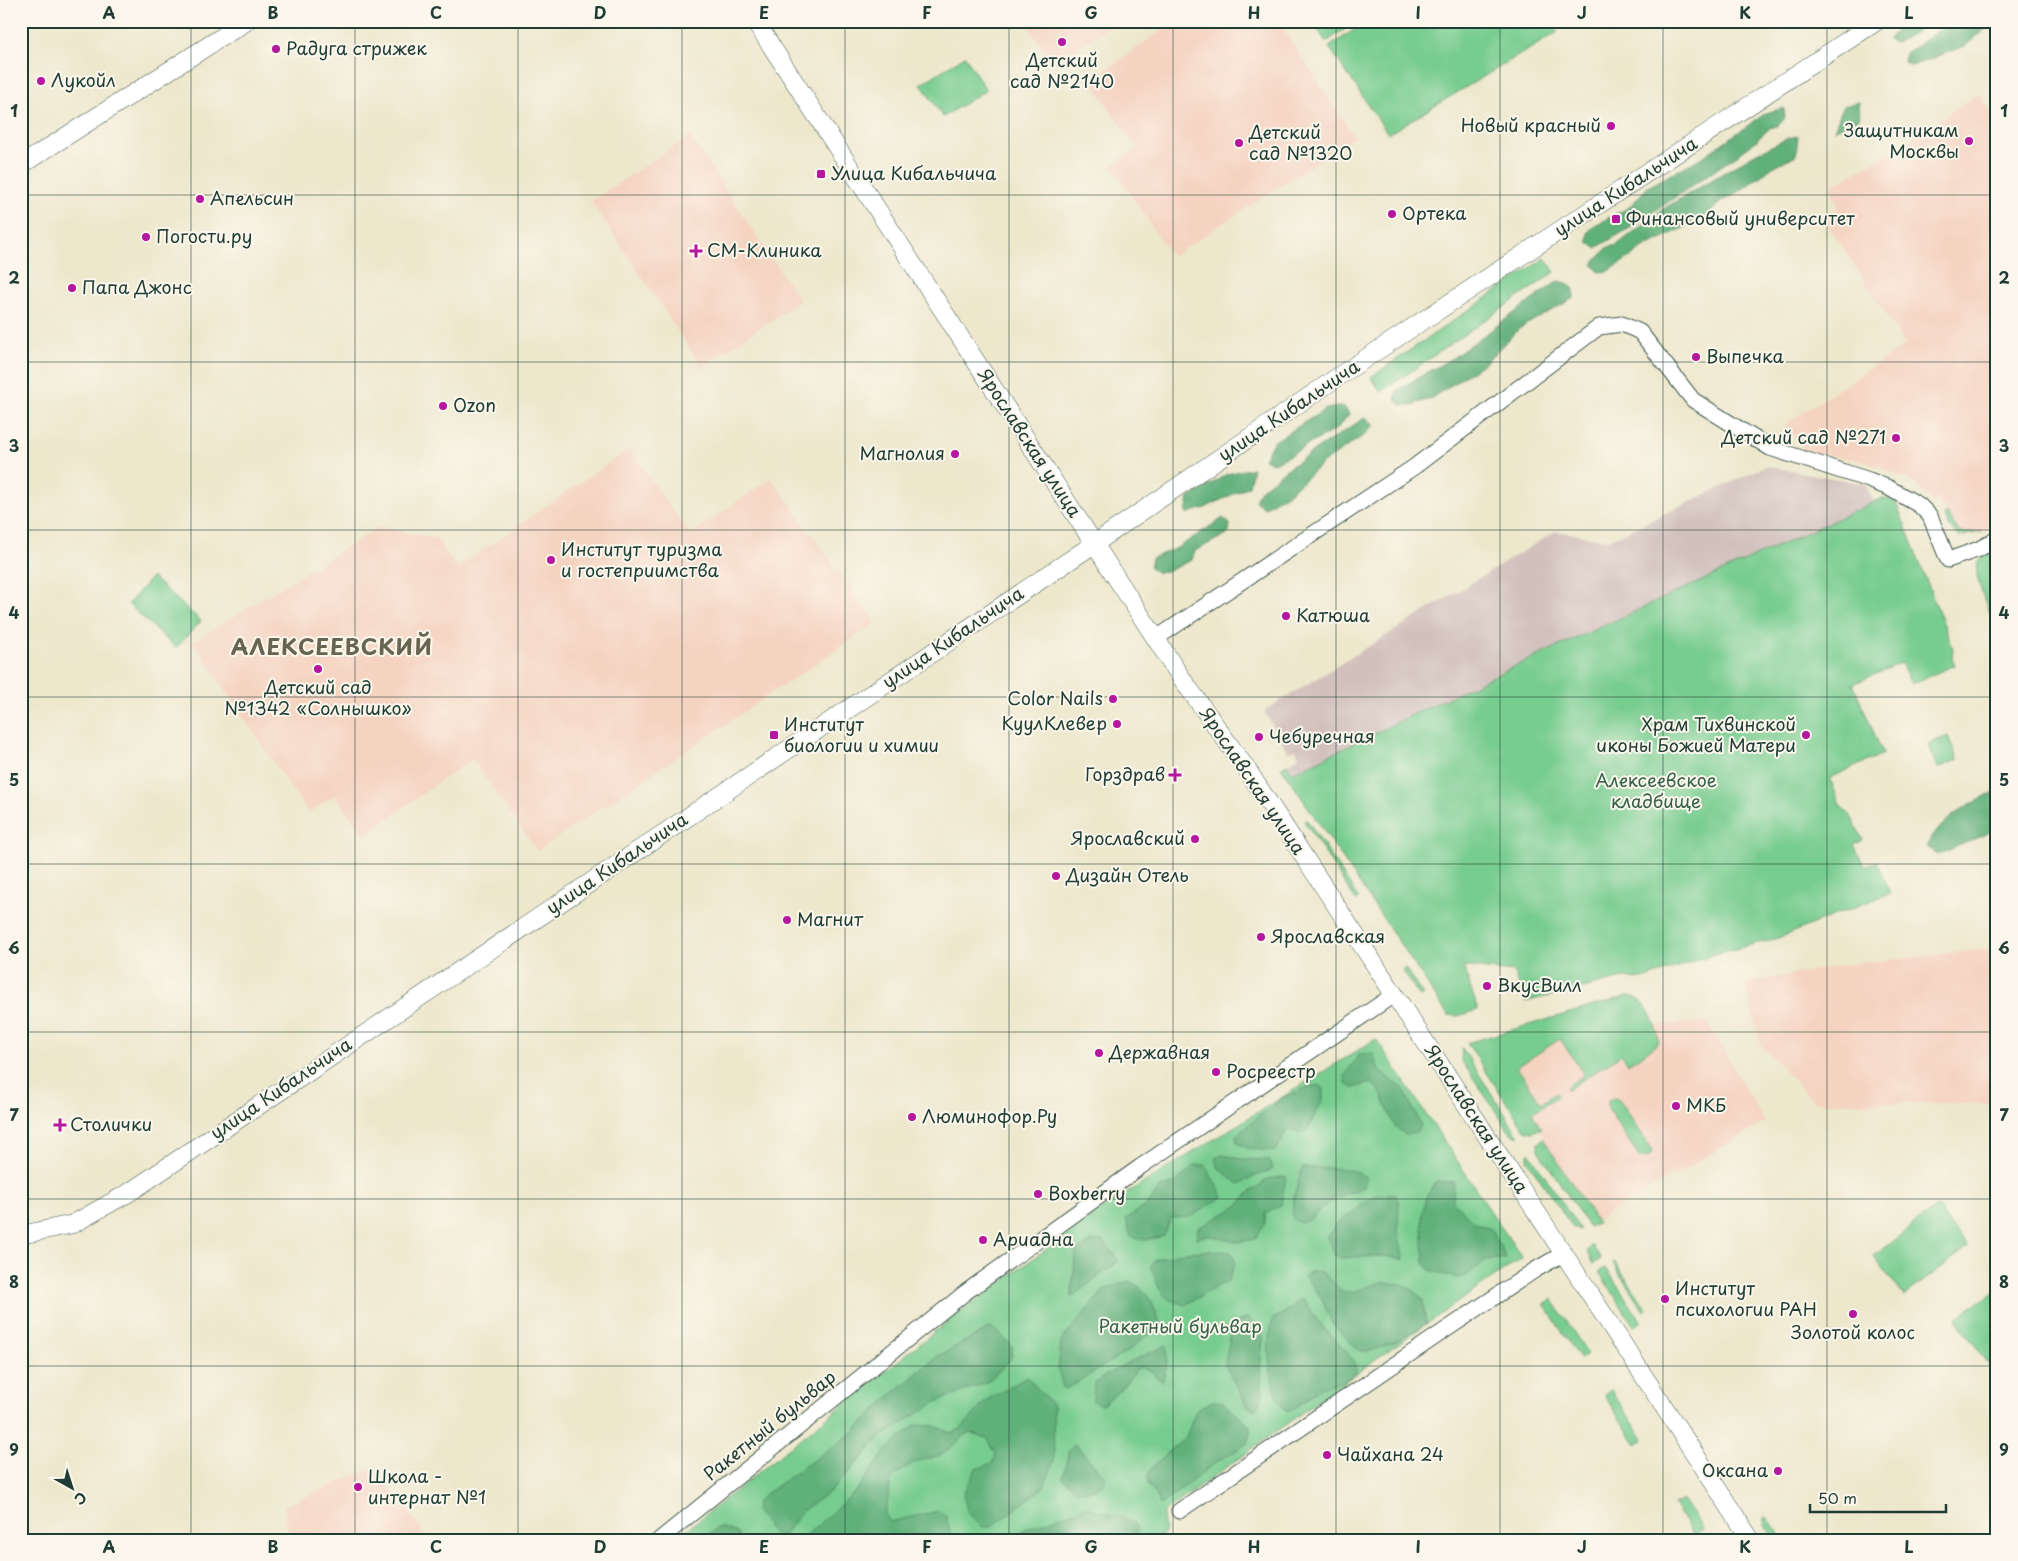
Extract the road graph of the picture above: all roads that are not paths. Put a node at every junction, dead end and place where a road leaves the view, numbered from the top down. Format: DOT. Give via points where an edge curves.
graph roads {
  1 [pos="248,21"];
  2 [pos="755,21"];
  3 [pos="1878,21"];
  4 [pos="21,165"];
  5 [pos="1997,539"];
  6 [pos="1094,544"];
  7 [pos="1155,639"];
  8 [pos="1394,994"];
  9 [pos="21,1235"];
  10 [pos="1564,1254"];
  11 [pos="1179,1511"];
  12 [pos="659,1540"];
  13 [pos="1751,1540"];
  1 -- 4 [label="street"];
  2 -- 6 [label="street, Ярославская улица"];
  3 -- 6 [label="street, улица Кибальчича" via="1345,372"];
  5 -- 7 [label="street" via="1948,560 1930,516 1919,505 1869,480 1770,448 1693,400 1640,332 1622,324 1599,327 1414,467"];
  6 -- 7 [label="street, Ярославская улица"];
  6 -- 9 [label="street, улица Кибальчича" via="130,1192 73,1224"];
  7 -- 8 [label="street, Ярославская улица" via="1248,771"];
  8 -- 10 [label="street, Ярославская улица"];
  8 -- 12 [label="street, Ракетный бульвар" via="1132,1173 974,1287"];
  10 -- 11 [label="street" via="1535,1270"];
  10 -- 13 [label="street, Ярославская улица"];
}
